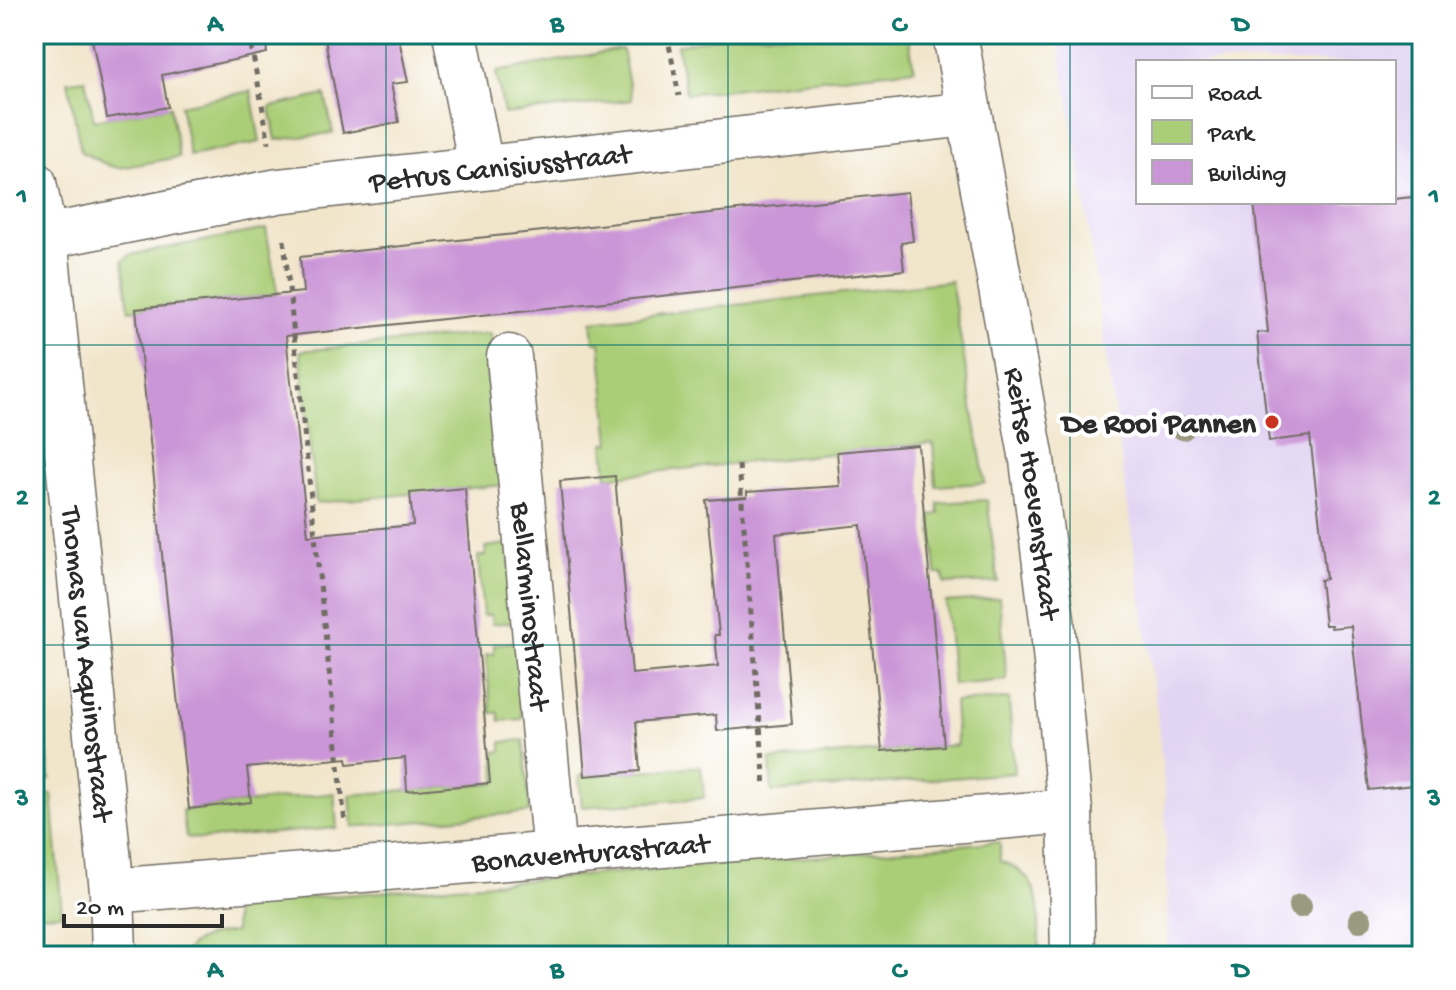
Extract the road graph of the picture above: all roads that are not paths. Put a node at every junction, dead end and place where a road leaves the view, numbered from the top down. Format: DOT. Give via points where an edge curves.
graph roads {
  1 [pos="455,34"];
  2 [pos="955,34"];
  3 [pos="968,114"];
  4 [pos="481,167"];
  5 [pos="34,183"];
  6 [pos="39,238"];
  7 [pos="509,357"];
  8 [pos="1070,811"];
  9 [pos="555,855"];
  10 [pos="112,891"];
  11 [pos="113,955"];
  12 [pos="1073,956"];
  1 -- 4 [label="street"];
  2 -- 3 [label="street, Reitse Hoevenstraat"];
  3 -- 4 [label="street, Petrus Canisiusstraat"];
  3 -- 8 [label="street, Reitse Hoevenstraat" via="1032,460"];
  4 -- 6 [label="street, Petrus Canisiusstraat" via="278,191"];
  5 -- 6 [label="street, Thomas van Aquinostraat"];
  6 -- 10 [label="street, Thomas van Aquinostraat"];
  7 -- 9 [label="street, Bellarminostraat"];
  8 -- 9 [label="street, Bonaventurastraat"];
  8 -- 12 [label="street, Reitse Hoevenstraat"];
  9 -- 10 [label="street, Bonaventurastraat"];
  10 -- 11 [label="street, Thomas van Aquinostraat"];
}
